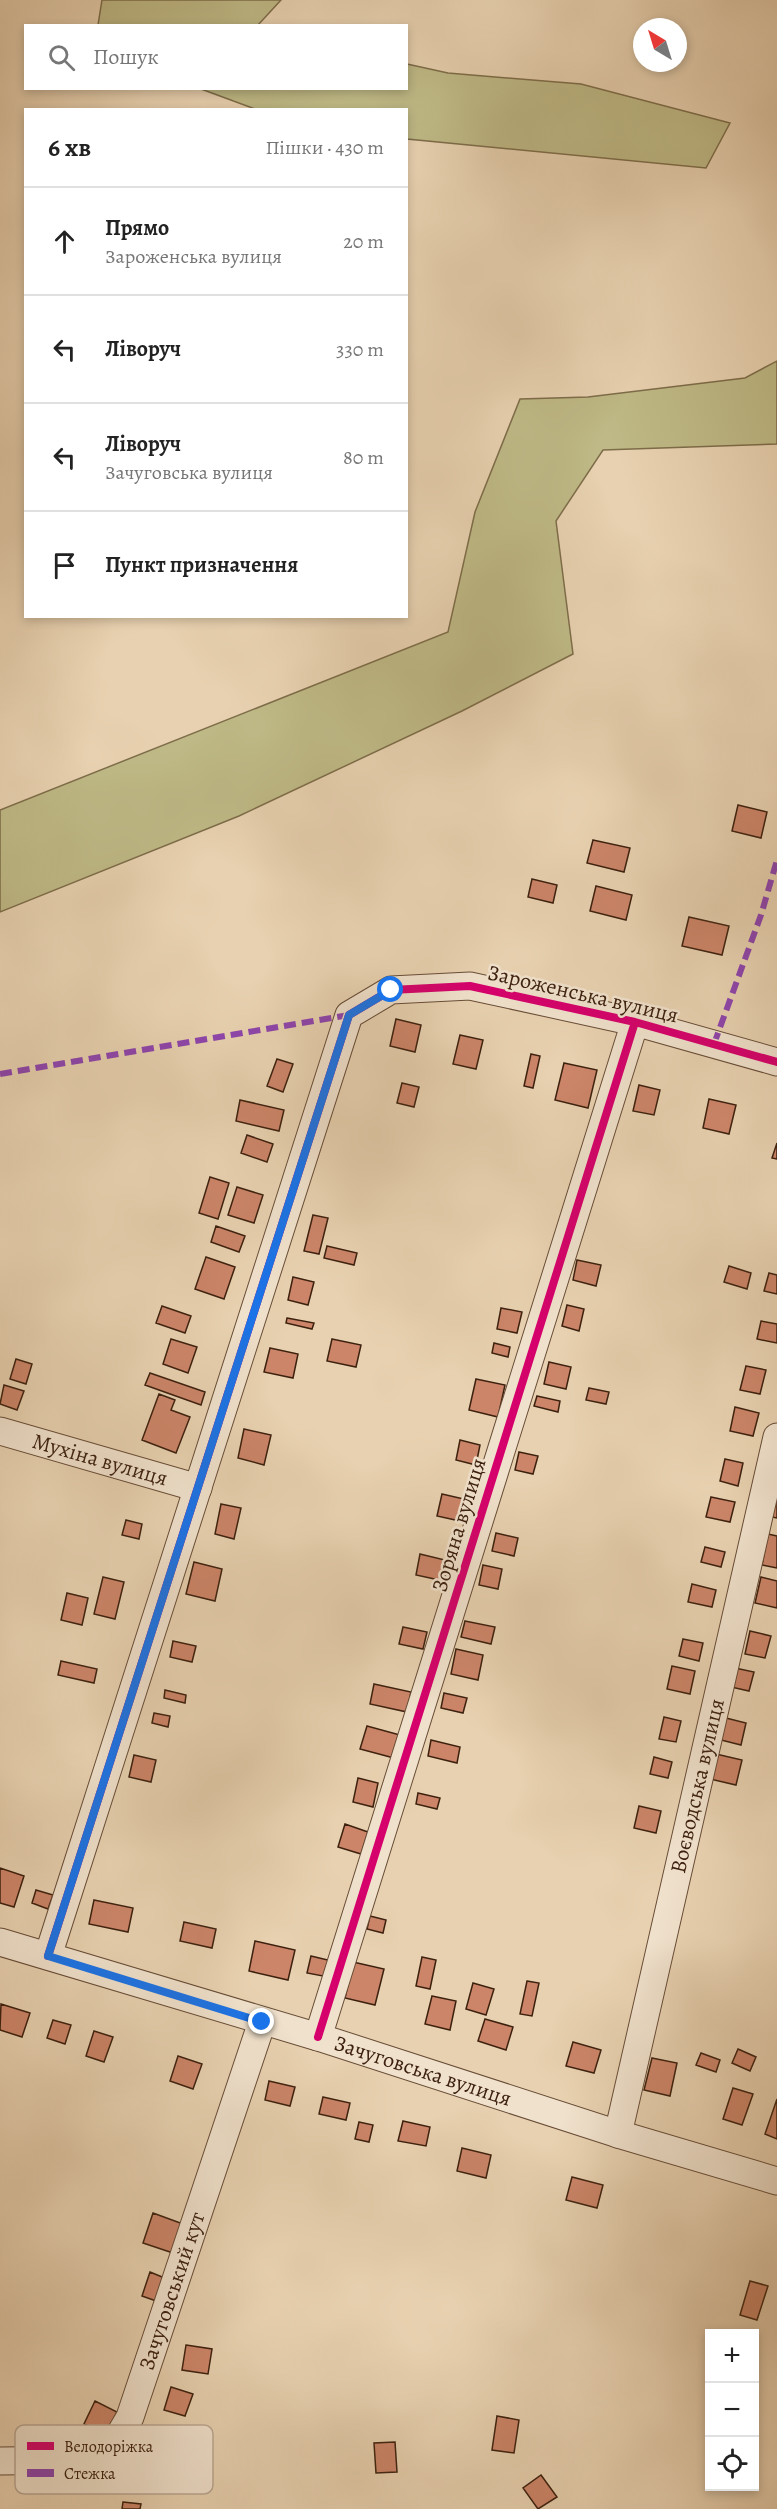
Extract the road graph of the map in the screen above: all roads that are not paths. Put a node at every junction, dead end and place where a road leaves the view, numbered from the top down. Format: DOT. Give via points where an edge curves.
graph roads {
  1 [pos="634,1022"];
  2 [pos="777,1062"];
  3 [pos="0,1431"];
  4 [pos="777,1437"];
  5 [pos="198,1488"];
  6 [pos="0,1942"];
  7 [pos="48,1956"];
  8 [pos="262,2022"];
  9 [pos="318,2037"];
  10 [pos="618,2134"];
  11 [pos="777,2181"];
  12 [pos="125,2425"];
  13 [pos="0,2461"];
  14 [pos="15,2461"];
  1 -- 2 [label="street, Зароженська вулиця"];
  1 -- 5 [label="street, Зароженська вулиця" via="470,986 391,990 349,1015"];
  1 -- 9 [label="street, Зоряна вулиця"];
  3 -- 5 [label="street, Мухіна вулиця"];
  4 -- 10 [label="street, Воєводська вулиця"];
  5 -- 7 [label="street"];
  6 -- 7 [label="street, Зачуговська вулиця"];
  7 -- 8 [label="street, Зачуговська вулиця"];
  8 -- 9 [label="street, Зачуговська вулиця"];
  8 -- 12 [label="street, Зачуговський кут"];
  9 -- 10 [label="street, Зачуговська вулиця"];
  10 -- 11 [label="street, Зачуговська вулиця"];
  13 -- 14 [label="street, Зачуговський кут"];
}
